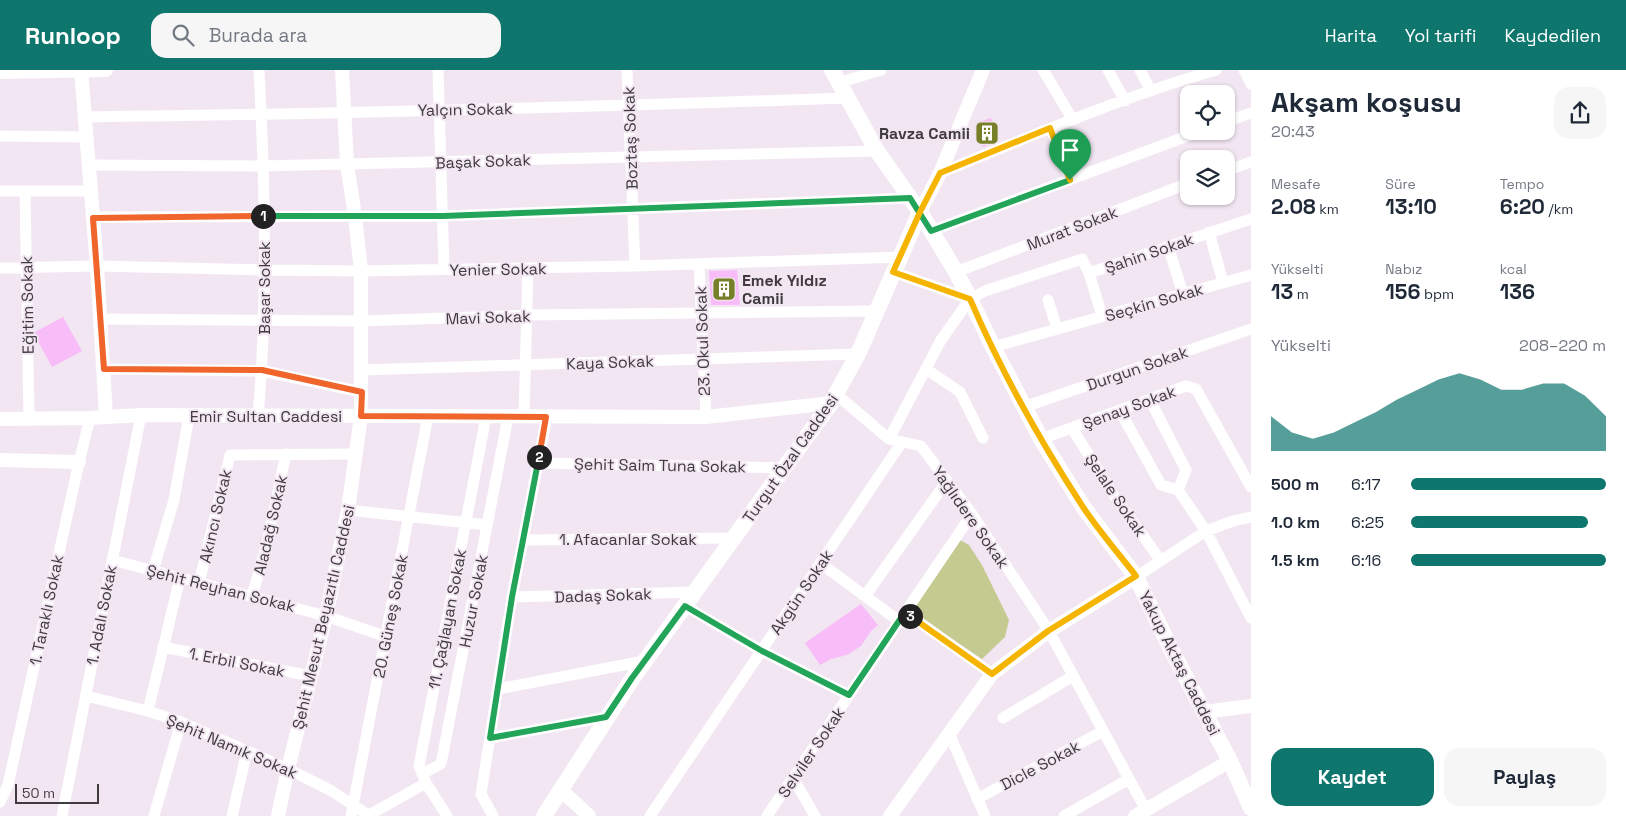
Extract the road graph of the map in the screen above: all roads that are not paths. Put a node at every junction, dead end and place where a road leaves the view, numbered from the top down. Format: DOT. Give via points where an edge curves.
graph roads {
  1 [pos="81,70"];
  2 [pos="106,70"];
  3 [pos="259,70"];
  4 [pos="342,70"];
  5 [pos="438,70"];
  6 [pos="628,70"];
  7 [pos="881,70"];
  8 [pos="983,70"];
  9 [pos="1043,70"];
  10 [pos="1108,70"];
  11 [pos="1140,70"];
  12 [pos="1216,70"];
  13 [pos="1244,70"];
  14 [pos="0,72"];
  15 [pos="1195,73"];
  16 [pos="839,83"];
  17 [pos="1251,84"];
  18 [pos="1152,91"];
  19 [pos="1125,101"];
  20 [pos="629,106"];
  21 [pos="439,109"];
  22 [pos="345,112"];
  23 [pos="1251,113"];
  24 [pos="261,115"];
  25 [pos="84,117"];
  26 [pos="1235,119"];
  27 [pos="1073,120"];
  28 [pos="1050,128"];
  29 [pos="0,136"];
  30 [pos="86,137"];
  31 [pos="1180,139"];
  32 [pos="877,151"];
  33 [pos="631,156"];
  34 [pos="441,162"];
  35 [pos="1251,162"];
  36 [pos="88,164"];
  37 [pos="347,164"];
  38 [pos="262,166"];
  39 [pos="1235,167"];
  40 [pos="940,173"];
  41 [pos="1070,180"];
  42 [pos="1180,186"];
  43 [pos="0,191"];
  44 [pos="25,191"];
  45 [pos="90,191"];
  46 [pos="910,198"];
  47 [pos="633,210"];
  48 [pos="920,212"];
  49 [pos="263,216"];
  50 [pos="355,216"];
  51 [pos="443,216"];
  52 [pos="93,218"];
  53 [pos="1250,222"];
  54 [pos="931,231"];
  55 [pos="1209,232"];
  56 [pos="1168,246"];
  57 [pos="699,264"];
  58 [pos="896,264"];
  59 [pos="97,266"];
  60 [pos="635,266"];
  61 [pos="0,268"];
  62 [pos="26,268"];
  63 [pos="528,268"];
  64 [pos="265,270"];
  65 [pos="444,270"];
  66 [pos="361,271"];
  67 [pos="956,272"];
  68 [pos="1089,273"];
  69 [pos="1251,274"];
  70 [pos="1223,282"];
  71 [pos="1183,294"];
  72 [pos="970,299"];
  73 [pos="1048,300"];
  74 [pos="876,311"];
  75 [pos="702,314"];
  76 [pos="528,315"];
  77 [pos="1102,316"];
  78 [pos="100,319"];
  79 [pos="264,320"];
  80 [pos="362,321"];
  81 [pos="1057,328"];
  82 [pos="1251,330"];
  83 [pos="992,347"];
  84 [pos="858,354"];
  85 [pos="703,359"];
  86 [pos="526,365"];
  87 [pos="104,369"];
  88 [pos="926,369"];
  89 [pos="262,370"];
  90 [pos="362,370"];
  91 [pos="362,392"];
  92 [pos="833,398"];
  93 [pos="1150,400"];
  94 [pos="1024,407"];
  95 [pos="1120,411"];
  96 [pos="141,415"];
  97 [pos="106,416"];
  98 [pos="189,416"];
  99 [pos="258,416"];
  100 [pos="361,416"];
  101 [pos="428,416"];
  102 [pos="486,417"];
  103 [pos="508,417"];
  104 [pos="524,417"];
  105 [pos="546,417"];
  106 [pos="706,417"];
  107 [pos="90,418"];
  108 [pos="0,419"];
  109 [pos="29,419"];
  110 [pos="1072,428"];
  111 [pos="983,438"];
  112 [pos="889,439"];
  113 [pos="1041,439"];
  114 [pos="902,442"];
  115 [pos="286,454"];
  116 [pos="356,454"];
  117 [pos="0,460"];
  118 [pos="79,462"];
  119 [pos="538,462"];
  120 [pos="783,468"];
  121 [pos="947,481"];
  122 [pos="1251,487"];
  123 [pos="1178,490"];
  124 [pos="348,510"];
  125 [pos="972,514"];
  126 [pos="409,517"];
  127 [pos="1251,517"];
  128 [pos="465,523"];
  129 [pos="487,525"];
  130 [pos="1206,531"];
  131 [pos="733,538"];
  132 [pos="523,540"];
  133 [pos="112,560"];
  134 [pos="1161,561"];
  135 [pos="820,563"];
  136 [pos="153,571"];
  137 [pos="1136,576"];
  138 [pos="180,578"];
  139 [pos="199,583"];
  140 [pos="252,596"];
  141 [pos="865,596"];
  142 [pos="512,597"];
  143 [pos="690,599"];
  144 [pos="326,616"];
  145 [pos="902,617"];
  146 [pos="1251,618"];
  147 [pos="1048,631"];
  148 [pos="387,638"];
  149 [pos="163,647"];
  150 [pos="762,651"];
  151 [pos="644,661"];
  152 [pos="992,674"];
  153 [pos="311,676"];
  154 [pos="1073,676"];
  155 [pos="498,689"];
  156 [pos="849,695"];
  157 [pos="86,696"];
  158 [pos="1251,706"];
  159 [pos="148,711"];
  160 [pos="1204,712"];
  161 [pos="606,717"];
  162 [pos="1003,718"];
  163 [pos="181,722"];
  164 [pos="1103,731"];
  165 [pos="949,733"];
  166 [pos="490,738"];
  167 [pos="247,751"];
  168 [pos="1230,761"];
  169 [pos="288,769"];
  170 [pos="424,778"];
  171 [pos="793,778"];
  172 [pos="1129,779"];
  173 [pos="4,782"];
  174 [pos="561,790"];
  175 [pos="977,799"];
  176 [pos="0,802"];
  177 [pos="354,804"];
  178 [pos="1251,808"];
  179 [pos="1140,813"];
  180 [pos="62,816"];
  181 [pos="154,816"];
  182 [pos="232,816"];
  183 [pos="278,816"];
  184 [pos="351,816"];
  185 [pos="370,816"];
  186 [pos="446,816"];
  187 [pos="493,816"];
  188 [pos="544,816"];
  189 [pos="590,816"];
  190 [pos="650,816"];
  191 [pos="767,816"];
  192 [pos="815,816"];
  193 [pos="890,816"];
  194 [pos="985,816"];
  195 [pos="1064,816"];
  1 -- 2 [label="street"];
  1 -- 14 [label="street"];
  1 -- 25 [label="street"];
  3 -- 24 [label="street, Başar Sokak"];
  4 -- 22 [label="street, Şehit Mesut Beyazıtlı Caddesi"];
  5 -- 21 [label="street"];
  6 -- 20 [label="street, Boztaş Sokak"];
  7 -- 16 [label="street, Yalçın Sokak"];
  8 -- 40 [label="street, Turgut Özal Caddesi"];
  9 -- 27 [label="street"];
  10 -- 19 [label="street"];
  11 -- 18 [label="street"];
  12 -- 15 [label="street"];
  13 -- 17 [label="street"];
  15 -- 18 [label="street"];
  16 -- 20 [label="street, Yalçın Sokak"];
  16 -- 32 [label="main road, Yakup Aktaş Caddesi"];
  18 -- 19 [label="street"];
  19 -- 27 [label="street"];
  20 -- 21 [label="street, Yalçın Sokak"];
  20 -- 33 [label="street, Boztaş Sokak"];
  21 -- 22 [label="street, Yalçın Sokak"];
  21 -- 34 [label="street"];
  22 -- 24 [label="street, Yalçın Sokak"];
  22 -- 37 [label="street, Şehit Mesut Beyazıtlı Caddesi"];
  23 -- 26 [label="street"];
  24 -- 25 [label="street, Yalçın Sokak"];
  24 -- 38 [label="street, Başar Sokak"];
  25 -- 30 [label="street"];
  27 -- 28 [label="street"];
  28 -- 40 [label="street"];
  28 -- 41 [label="street"];
  29 -- 30 [label="street"];
  30 -- 36 [label="street"];
  31 -- 41 [label="street"];
  32 -- 33 [label="street, Başak Sokak"];
  32 -- 46 [label="main road, Yakup Aktaş Caddesi"];
  33 -- 34 [label="street, Başak Sokak"];
  33 -- 47 [label="street, Boztaş Sokak"];
  34 -- 37 [label="street, Başak Sokak"];
  34 -- 51 [label="street"];
  35 -- 39 [label="street"];
  36 -- 38 [label="street, Başak Sokak"];
  36 -- 45 [label="street"];
  37 -- 38 [label="street, Başak Sokak"];
  37 -- 50 [label="street, Şehit Mesut Beyazıtlı Caddesi"];
  38 -- 49 [label="street, Başar Sokak"];
  40 -- 48 [label="street, Turgut Özal Caddesi"];
  41 -- 54 [label="street"];
  42 -- 67 [label="street, Murat Sokak"];
  43 -- 44 [label="street"];
  44 -- 45 [label="street"];
  44 -- 62 [label="street, Eğitim Sokak"];
  45 -- 52 [label="street"];
  46 -- 47 [label="street"];
  46 -- 48 [label="main road, Yakup Aktaş Caddesi"];
  47 -- 51 [label="street"];
  47 -- 60 [label="street, Boztaş Sokak"];
  48 -- 54 [label="main road, Yakup Aktaş Caddesi"];
  48 -- 58 [label="main road, Turgut Özal Caddesi"];
  49 -- 50 [label="street"];
  49 -- 52 [label="street"];
  49 -- 64 [label="street, Başar Sokak"];
  50 -- 51 [label="street"];
  50 -- 66 [label="street, Şehit Mesut Beyazıtlı Caddesi"];
  51 -- 65 [label="street"];
  52 -- 59 [label="street"];
  53 -- 55 [label="street, Şahin Sokak"];
  54 -- 67 [label="main road, Yakup Aktaş Caddesi"];
  55 -- 56 [label="street, Şahin Sokak"];
  55 -- 70 [label="street"];
  56 -- 68 [label="street, Şahin Sokak"];
  56 -- 71 [label="street"];
  57 -- 58 [label="street, Yenier Sokak"];
  57 -- 60 [label="street, Yenier Sokak"];
  57 -- 75 [label="street, 23. Okul Sokak"];
  58 -- 72 [label="street"];
  58 -- 74 [label="main road, Turgut Özal Caddesi"];
  59 -- 62 [label="street, Yenier Sokak"];
  59 -- 64 [label="street, Yenier Sokak"];
  59 -- 78 [label="street"];
  60 -- 63 [label="street, Yenier Sokak"];
  61 -- 62 [label="street, Yenier Sokak"];
  62 -- 109 [label="street, Eğitim Sokak"];
  63 -- 65 [label="street, Yenier Sokak"];
  63 -- 76 [label="street"];
  64 -- 66 [label="street, Yenier Sokak"];
  64 -- 79 [label="street, Başar Sokak"];
  65 -- 66 [label="street, Yenier Sokak"];
  66 -- 80 [label="street, Şehit Mesut Beyazıtlı Caddesi"];
  67 -- 72 [label="main road, Yakup Aktaş Caddesi"];
  68 -- 72 [label="street" via="1082,259"];
  68 -- 77 [label="street, Şahin Sokak"];
  69 -- 70 [label="street, Seçkin Sokak"];
  70 -- 71 [label="street, Seçkin Sokak"];
  71 -- 77 [label="street, Seçkin Sokak"];
  72 -- 83 [label="main road, Yakup Aktaş Caddesi"];
  72 -- 88 [label="street"];
  73 -- 81 [label="street"];
  74 -- 75 [label="street, Mavi Sokak"];
  74 -- 84 [label="main road, Turgut Özal Caddesi"];
  75 -- 76 [label="street, Mavi Sokak"];
  75 -- 85 [label="street, 23. Okul Sokak"];
  76 -- 80 [label="street, Mavi Sokak"];
  76 -- 86 [label="street"];
  77 -- 81 [label="street, Seçkin Sokak"];
  78 -- 79 [label="street, Mavi Sokak"];
  78 -- 87 [label="street"];
  79 -- 80 [label="street, Mavi Sokak"];
  79 -- 89 [label="street, Başar Sokak"];
  80 -- 90 [label="street, Şehit Mesut Beyazıtlı Caddesi"];
  81 -- 83 [label="street, Seçkin Sokak"];
  82 -- 94 [label="street, Durgun Sokak"];
  83 -- 94 [label="main road, Yakup Aktaş Caddesi"];
  84 -- 85 [label="street, Kaya Sokak"];
  84 -- 92 [label="main road, Turgut Özal Caddesi"];
  85 -- 86 [label="street, Kaya Sokak"];
  85 -- 106 [label="street, 23. Okul Sokak"];
  86 -- 90 [label="street, Kaya Sokak"];
  86 -- 104 [label="street"];
  87 -- 89 [label="street"];
  87 -- 97 [label="street"];
  88 -- 111 [label="street" via="960,392"];
  88 -- 112 [label="street"];
  89 -- 91 [label="street"];
  89 -- 99 [label="street, Başar Sokak"];
  90 -- 91 [label="street, Şehit Mesut Beyazıtlı Caddesi"];
  91 -- 100 [label="street, Şehit Mesut Beyazıtlı Caddesi"];
  92 -- 106 [label="street, Emir Sultan Caddesi"];
  92 -- 112 [label="street, Yağlıdere Sokak"];
  92 -- 120 [label="main road, Turgut Özal Caddesi"];
  93 -- 95 [label="street, Şenay Sokak"];
  93 -- 122 [label="street, Şenay Sokak" via="1186,386 1196,388"];
  93 -- 123 [label="street" via="1186,470"];
  94 -- 113 [label="main road, Yakup Aktaş Caddesi"];
  95 -- 110 [label="street, Şenay Sokak"];
  95 -- 123 [label="street" via="1161,485"];
  96 -- 97 [label="street, Emir Sultan Caddesi"];
  96 -- 98 [label="street, Emir Sultan Caddesi"];
  96 -- 133 [label="street, 1. Adalı Sokak"];
  97 -- 107 [label="street, Emir Sultan Caddesi"];
  98 -- 99 [label="street, Emir Sultan Caddesi"];
  98 -- 136 [label="street" via="174,500"];
  99 -- 100 [label="street, Emir Sultan Caddesi"];
  100 -- 101 [label="street, Emir Sultan Caddesi"];
  100 -- 116 [label="street, Şehit Mesut Beyazıtlı Caddesi"];
  101 -- 102 [label="street, Emir Sultan Caddesi"];
  101 -- 126 [label="street, 20. Güneş Sokak"];
  102 -- 103 [label="street, Emir Sultan Caddesi"];
  102 -- 128 [label="street, 11. Çağlayan Sokak"];
  103 -- 104 [label="street, Emir Sultan Caddesi"];
  103 -- 129 [label="street, Huzur Sokak"];
  104 -- 105 [label="street, Emir Sultan Caddesi"];
  105 -- 106 [label="street, Emir Sultan Caddesi"];
  105 -- 119 [label="street"];
  107 -- 109 [label="street, Emir Sultan Caddesi"];
  107 -- 118 [label="street, 1. Taraklı Sokak"];
  108 -- 109 [label="street, Emir Sultan Caddesi"];
  110 -- 113 [label="street, Şenay Sokak"];
  110 -- 134 [label="street, Şelale Sokak" via="1113,494"];
  112 -- 114 [label="street, Yağlıdere Sokak"];
  113 -- 137 [label="main road, Yakup Aktaş Caddesi" via="1084,508"];
  114 -- 121 [label="street, Yağlıdere Sokak" via="921,446"];
  114 -- 135 [label="street, Akgün Sokak"];
  115 -- 116 [label="street, Akıncı Sokak"];
  115 -- 139 [label="street, Akıncı Sokak" via="230,455"];
  115 -- 140 [label="street, Aladağ Sokak"];
  116 -- 124 [label="street, Şehit Mesut Beyazıtlı Caddesi"];
  117 -- 118 [label="street"];
  118 -- 173 [label="street, 1. Taraklı Sokak"];
  119 -- 120 [label="street, Şehit Saim Tuna Sokak"];
  119 -- 132 [label="street"];
  120 -- 131 [label="main road, Turgut Özal Caddesi"];
  121 -- 125 [label="street, Yağlıdere Sokak"];
  121 -- 141 [label="street"];
  123 -- 130 [label="street"];
  124 -- 126 [label="street"];
  124 -- 144 [label="street, Şehit Mesut Beyazıtlı Caddesi"];
  125 -- 145 [label="street, Selviler Sokak"];
  125 -- 147 [label="street, Yağlıdere Sokak"];
  126 -- 128 [label="street"];
  126 -- 148 [label="street, 20. Güneş Sokak"];
  127 -- 130 [label="street"];
  128 -- 129 [label="street"];
  128 -- 170 [label="street, 11. Çağlayan Sokak" via="419,766"];
  129 -- 170 [label="street, Huzur Sokak" via="441,764"];
  130 -- 134 [label="street"];
  130 -- 146 [label="street"];
  131 -- 132 [label="street, 1. Afacanlar Sokak"];
  131 -- 143 [label="main road, Turgut Özal Caddesi"];
  132 -- 142 [label="street"];
  133 -- 136 [label="street, Şehit Reyhan Sokak"];
  133 -- 157 [label="street, 1. Adalı Sokak"];
  134 -- 137 [label="street"];
  135 -- 141 [label="street"];
  135 -- 150 [label="street, Akgün Sokak"];
  136 -- 138 [label="street, Şehit Reyhan Sokak"];
  137 -- 147 [label="street"];
  137 -- 160 [label="main road, Yakup Aktaş Caddesi"];
  138 -- 139 [label="street, Şehit Reyhan Sokak"];
  138 -- 149 [label="street"];
  139 -- 140 [label="street, Şehit Reyhan Sokak"];
  140 -- 144 [label="street, Şehit Reyhan Sokak"];
  141 -- 145 [label="street"];
  142 -- 143 [label="street, Dadaş Sokak"];
  142 -- 155 [label="street"];
  143 -- 150 [label="street"];
  143 -- 151 [label="main road, Turgut Özal Caddesi"];
  144 -- 148 [label="street, Şehit Reyhan Sokak"];
  144 -- 153 [label="street, Şehit Mesut Beyazıtlı Caddesi"];
  145 -- 152 [label="street"];
  145 -- 156 [label="street, Selviler Sokak"];
  147 -- 152 [label="street"];
  147 -- 154 [label="street, Yağlıdere Sokak"];
  148 -- 177 [label="street, 20. Güneş Sokak"];
  149 -- 153 [label="street, 1. Erbil Sokak"];
  149 -- 159 [label="street"];
  150 -- 156 [label="street"];
  150 -- 190 [label="street, Akgün Sokak"];
  151 -- 155 [label="street"];
  151 -- 161 [label="main road, Turgut Özal Caddesi"];
  152 -- 165 [label="street"];
  153 -- 169 [label="street, Şehit Mesut Beyazıtlı Caddesi"];
  154 -- 162 [label="street"];
  154 -- 164 [label="street, Yağlıdere Sokak"];
  155 -- 166 [label="street"];
  156 -- 171 [label="street, Selviler Sokak"];
  157 -- 159 [label="street, Şehit Namık Sokak"];
  157 -- 180 [label="street, 1. Adalı Sokak"];
  158 -- 160 [label="street"];
  159 -- 163 [label="street, Şehit Namık Sokak"];
  160 -- 168 [label="main road, Yakup Aktaş Caddesi"];
  161 -- 166 [label="street"];
  161 -- 174 [label="main road, Turgut Özal Caddesi"];
  163 -- 167 [label="street, Şehit Namık Sokak"];
  163 -- 181 [label="street"];
  164 -- 172 [label="street, Yağlıdere Sokak"];
  164 -- 175 [label="street, Dicle Sokak"];
  165 -- 175 [label="street"];
  165 -- 193 [label="street"];
  166 -- 187 [label="street" via="481,794"];
  167 -- 169 [label="street, Şehit Namık Sokak"];
  167 -- 182 [label="street"];
  168 -- 178 [label="main road, Yakup Aktaş Caddesi"];
  168 -- 179 [label="street"];
  169 -- 177 [label="street, Şehit Namık Sokak"];
  169 -- 183 [label="street, Şehit Mesut Beyazıtlı Caddesi"];
  170 -- 185 [label="street"];
  170 -- 186 [label="street"];
  171 -- 191 [label="street, Selviler Sokak"];
  171 -- 192 [label="street"];
  172 -- 179 [label="street, Yağlıdere Sokak"];
  172 -- 195 [label="street"];
  173 -- 176 [label="street, 1. Taraklı Sokak"];
  174 -- 188 [label="main road, Turgut Özal Caddesi"];
  174 -- 189 [label="street"];
  175 -- 194 [label="street"];
  177 -- 184 [label="street, 20. Güneş Sokak"];
  177 -- 185 [label="street, Şehit Namık Sokak"];
}
